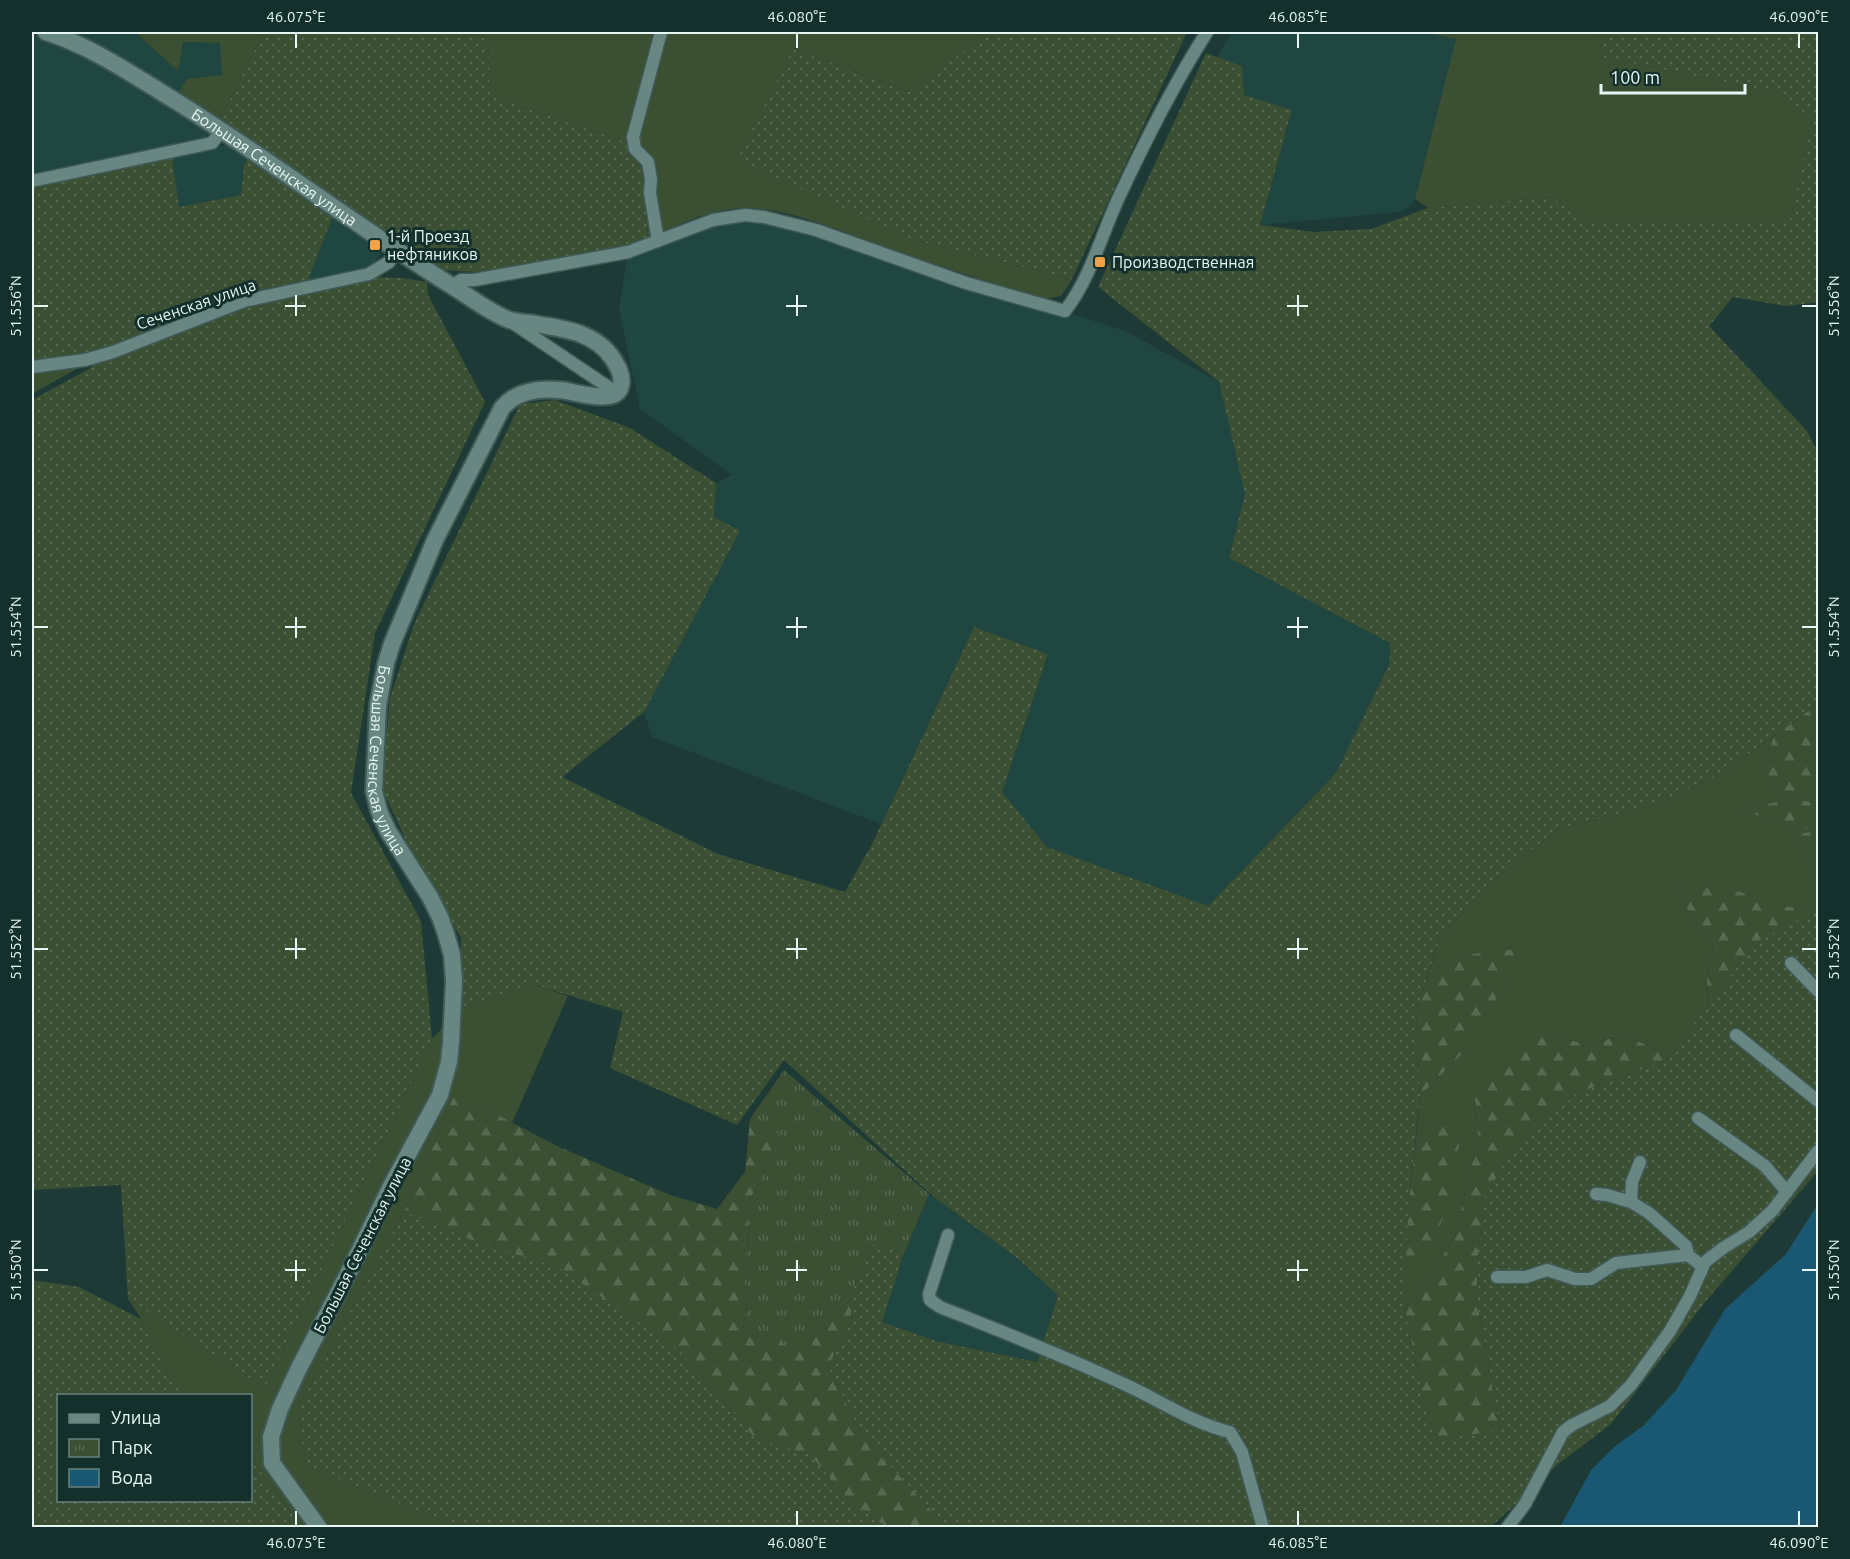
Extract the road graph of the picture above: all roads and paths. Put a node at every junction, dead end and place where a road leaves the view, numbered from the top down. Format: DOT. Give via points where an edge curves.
graph roads {
  1 [pos="662,32"];
  2 [pos="1207,32"];
  3 [pos="54,33"];
  4 [pos="222,130"];
  5 [pos="32,181"];
  6 [pos="658,241"];
  7 [pos="398,249"];
  8 [pos="452,286"];
  9 [pos="508,320"];
  10 [pos="32,367"];
  11 [pos="617,393"];
  12 [pos="1791,963"];
  13 [pos="1818,991"];
  14 [pos="1736,1035"];
  15 [pos="1818,1101"];
  16 [pos="1698,1118"];
  17 [pos="1818,1151"];
  18 [pos="1640,1162"];
  19 [pos="1787,1192"];
  20 [pos="1596,1194"];
  21 [pos="1631,1202"];
  22 [pos="948,1235"];
  23 [pos="1688,1256"];
  24 [pos="1703,1267"];
  25 [pos="1497,1277"];
  26 [pos="320,1527"];
  27 [pos="1263,1527"];
  28 [pos="1507,1527"];
  1 -- 6 [label="street" via="633,137 635,149 648,162"];
  2 -- 6 [label="street" via="1164,104 1119,196 1084,283 1065,310 966,283 816,230 765,217 745,215 713,220"];
  3 -- 4 [label="street, Большая Сеченская улица" via="125,70"];
  4 -- 5 [label="street" via="212,142"];
  4 -- 7 [label="street, Большая Сеченская улица"];
  6 -- 8 [label="street" via="628,252 461,280"];
  7 -- 8 [label="street, Большая Сеченская улица"];
  7 -- 10 [label="street, Сеченская улица" via="389,262 369,274 244,301 114,352"];
  8 -- 9 [label="street, Большая Сеченская улица"];
  9 -- 11 [label="street"];
  9 -- 11 [label="street, Большая Сеченская улица" via="554,326 591,338 620,369 622,383"];
  11 -- 26 [label="street, Большая Сеченская улица" via="602,397 544,389 508,400 435,540 386,663 378,705 374,791 388,831 443,925 452,955 454,981 451,1042 440,1095 299,1368 271,1437 272,1463"];
  12 -- 13 [label="street"];
  14 -- 15 [label="street"];
  16 -- 19 [label="street" via="1765,1166"];
  17 -- 19 [label="street"];
  18 -- 21 [label="street" via="1632,1182"];
  19 -- 24 [label="street" via="1749,1232 1723,1248"];
  20 -- 21 [label="street"];
  21 -- 23 [label="street" via="1686,1246"];
  22 -- 27 [label="street" via="930,1300 1126,1385 1181,1415 1230,1432 1242,1452"];
  23 -- 24 [label="street"];
  23 -- 25 [label="street" via="1616,1263 1591,1279 1575,1280 1547,1270 1526,1277"];
  24 -- 28 [label="street" via="1651,1360 1610,1406 1563,1432 1525,1504"];
}
